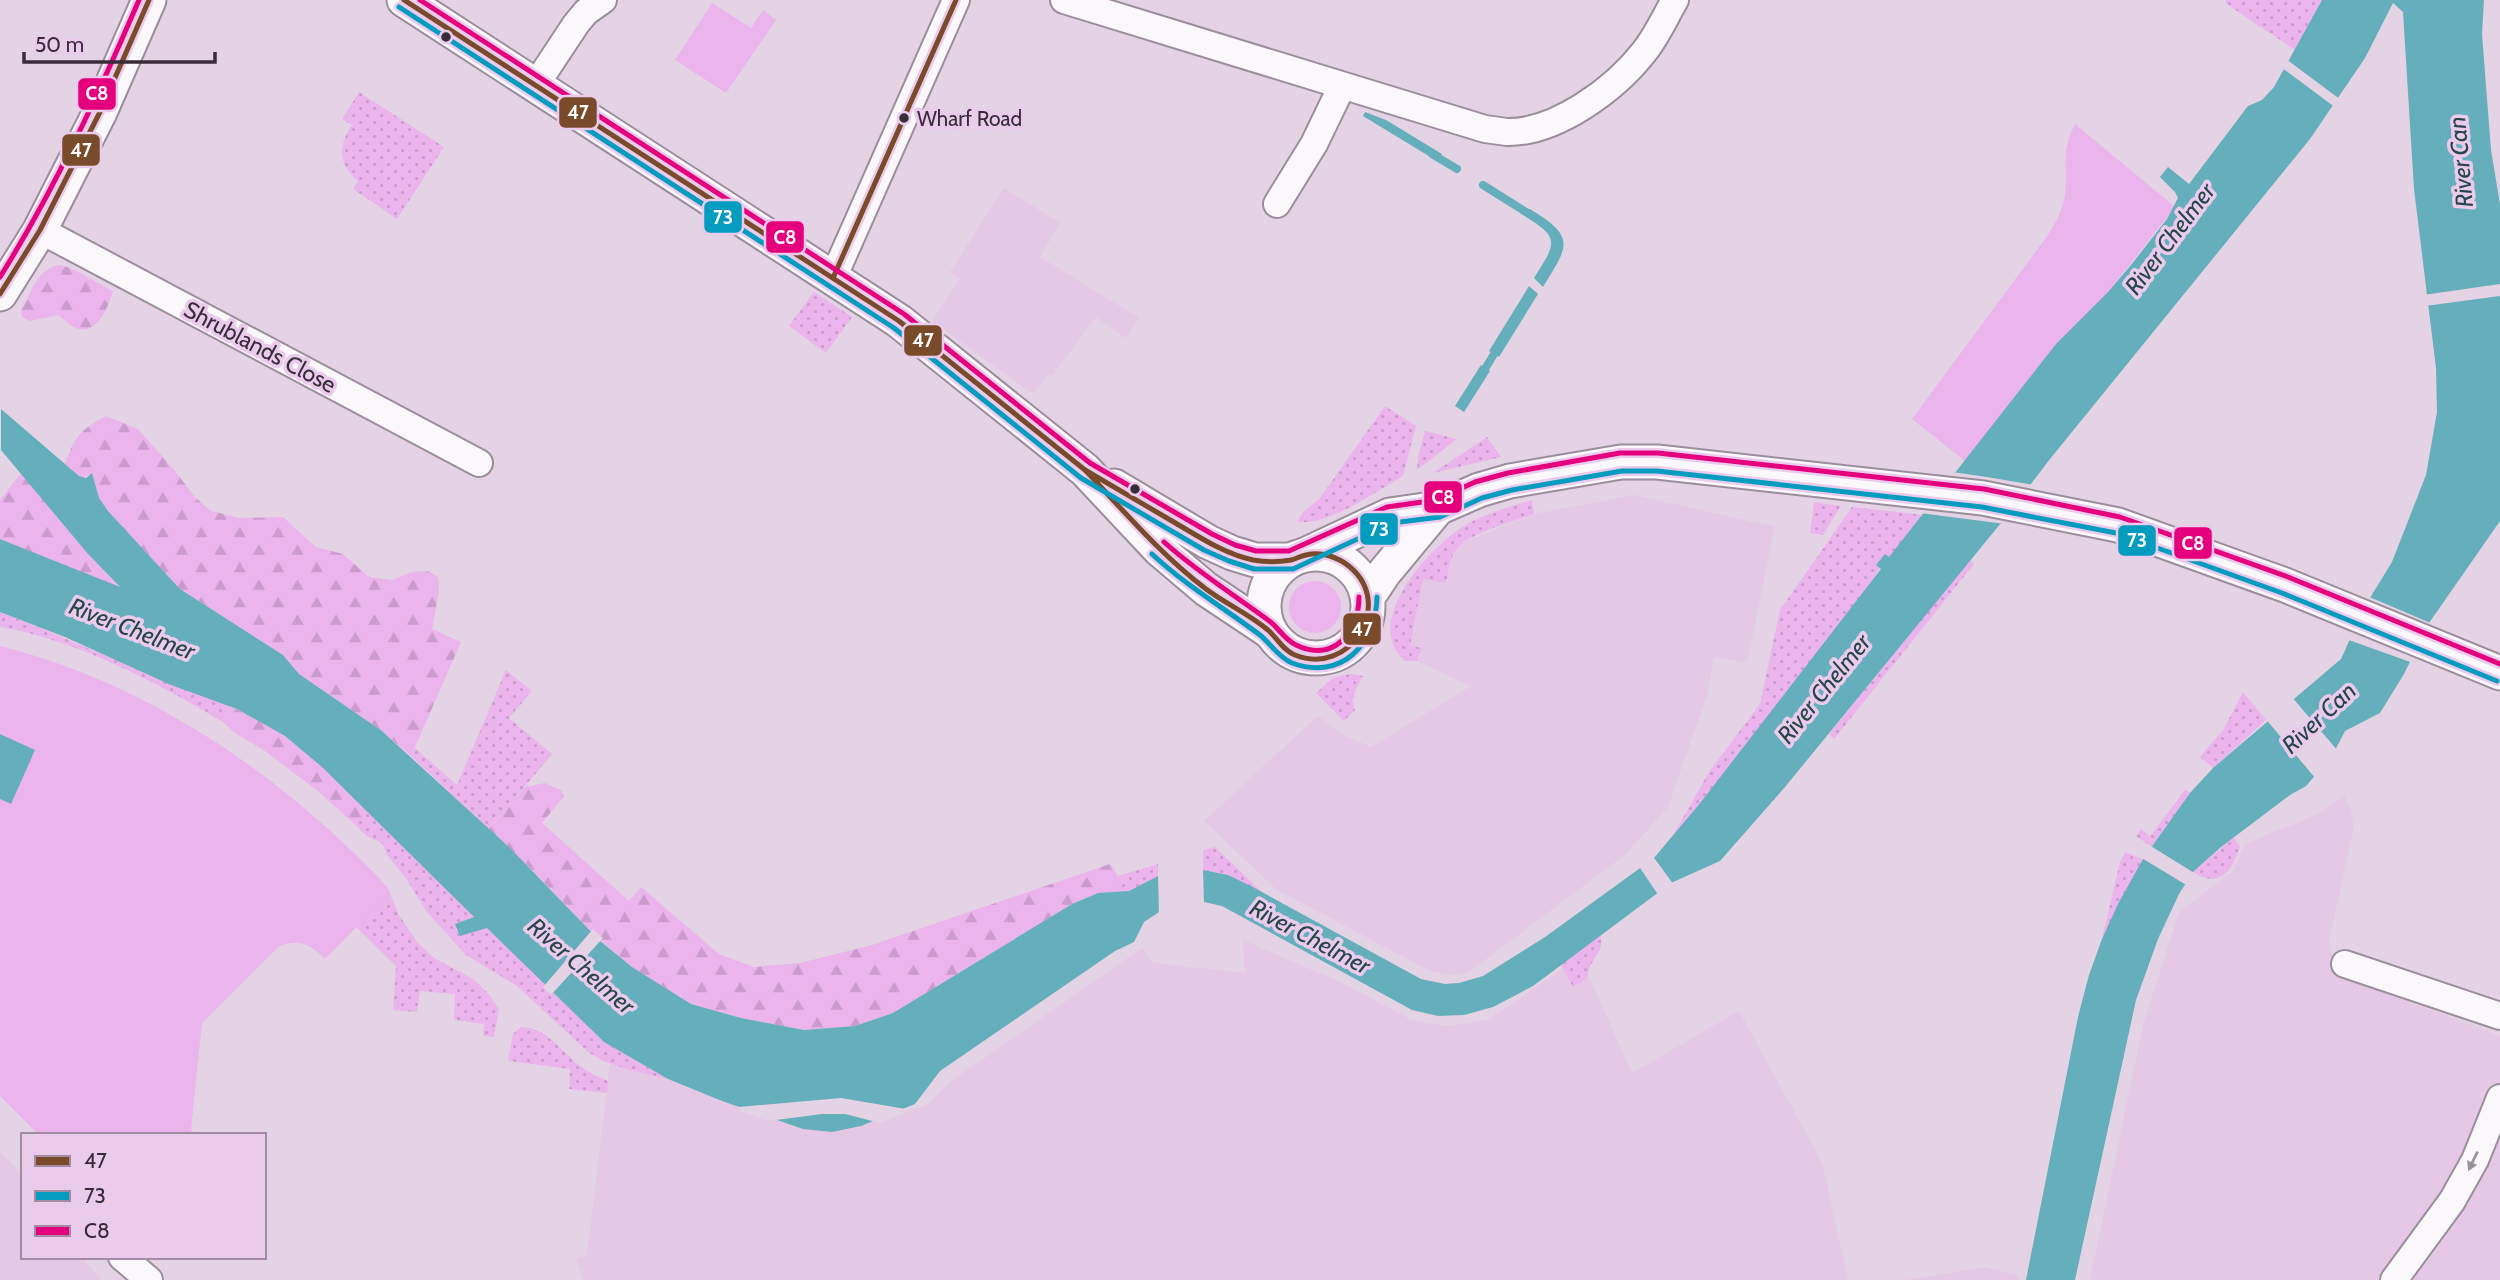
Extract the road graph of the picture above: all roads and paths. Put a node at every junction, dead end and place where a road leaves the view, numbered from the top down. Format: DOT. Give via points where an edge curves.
graph roads {
  1 [pos="149,0"];
  2 [pos="603,0"];
  3 [pos="956,0"];
  4 [pos="1064,0"];
  5 [pos="1675,0"];
  6 [pos="408,1"];
  7 [pos="535,86"];
  8 [pos="1342,86"];
  9 [pos="1277,204"];
  10 [pos="40,230"];
  11 [pos="833,278"];
  12 [pos="0,295"];
  13 [pos="479,463"];
  14 [pos="1085,470"];
  15 [pos="1444,505"];
  16 [pos="1299,557"];
  17 [pos="1368,597"];
  18 [pos="1269,631"];
  19 [pos="2500,673"];
  20 [pos="2345,964"];
  21 [pos="2500,1016"];
  22 [pos="2500,1098"];
  23 [pos="124,1259"];
  24 [pos="149,1280"];
  25 [pos="2394,1280"];
  1 -- 10 [label="main road" via="100,112"];
  2 -- 7 [label="street" via="581,18"];
  3 -- 11 [label="street"];
  4 -- 8 [label="street"];
  5 -- 8 [label="street" via="1646,50 1627,70 1586,104 1534,127 1508,132 1485,129"];
  6 -- 7 [label="main road"];
  7 -- 11 [label="main road"];
  8 -- 9 [label="street"];
  10 -- 12 [label="main road"];
  10 -- 13 [label="street, Shrublands Close"];
  11 -- 14 [label="main road" via="899,321"];
  14 -- 16 [label="main road" via="1232,553 1255,560"];
  14 -- 18 [label="main road" via="1160,550 1206,589"];
  15 -- 16 [label="main road" via="1390,515"];
  15 -- 17 [label="main road"];
  15 -- 19 [label="main road" via="1510,481 1620,462 1657,462 1983,498 2118,526 2214,558"];
  16 -- 17 [label="main road" via="1323,554 1345,564 1362,582"];
  16 -- 18 [label="main road" via="1278,570 1266,592 1264,616"];
  17 -- 18 [label="main road" via="1363,629 1340,653 1309,659 1279,645"];
  20 -- 21 [label="street"];
  22 -- 25 [label="street, one-way" via="2475,1160 2452,1201"];
  23 -- 24 [label="street"];
}
